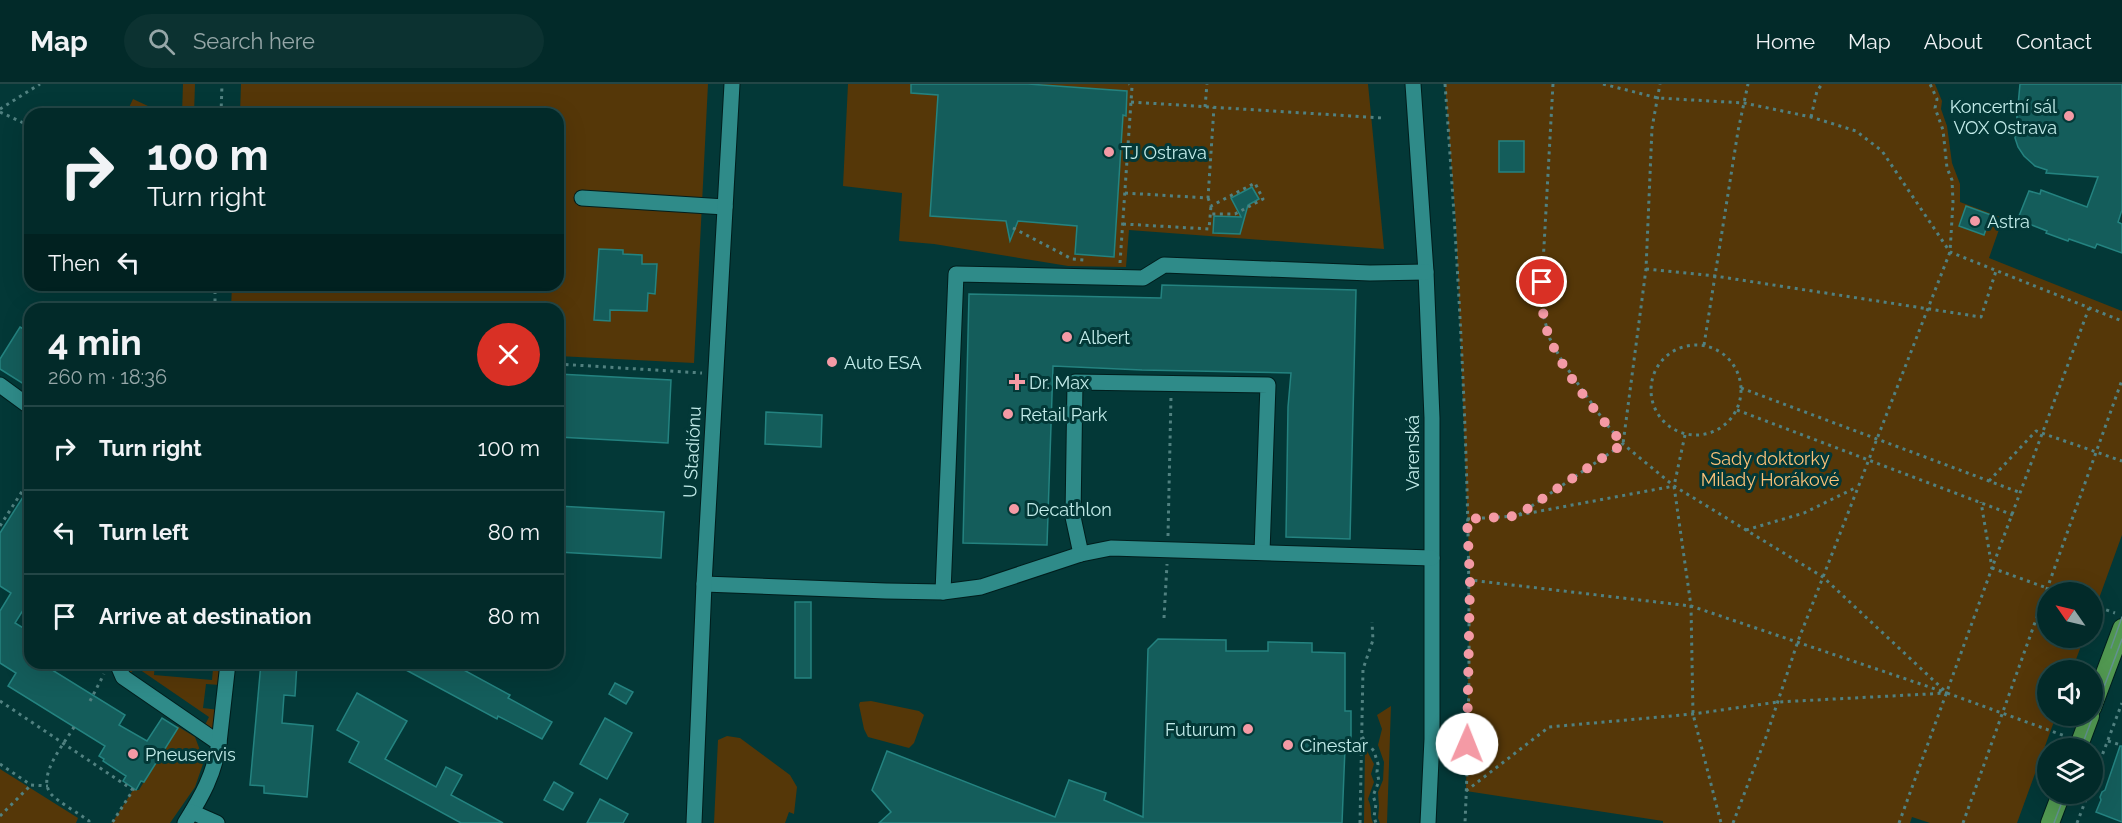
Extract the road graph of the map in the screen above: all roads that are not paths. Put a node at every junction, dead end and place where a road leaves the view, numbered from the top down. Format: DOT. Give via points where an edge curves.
graph roads {
  1 [pos="732,84"];
  2 [pos="1413,84"];
  3 [pos="582,198"];
  4 [pos="725,207"];
  5 [pos="1426,272"];
  6 [pos="0,385"];
  7 [pos="24,403"];
  8 [pos="1262,552"];
  9 [pos="1081,554"];
  10 [pos="1432,558"];
  11 [pos="704,584"];
  12 [pos="943,592"];
  13 [pos="2122,628"];
  14 [pos="120,669"];
  15 [pos="227,669"];
  16 [pos="2103,679"];
  17 [pos="219,743"];
  18 [pos="2057,804"];
  19 [pos="189,817"];
  20 [pos="217,823"];
  21 [pos="694,823"];
  22 [pos="1428,823"];
  23 [pos="2050,823"];
  1 -- 4 [label="street, U Stadiónu"];
  2 -- 5 [label="street, Varenská"];
  3 -- 4 [label="street"];
  4 -- 11 [label="street, U Stadiónu"];
  5 -- 10 [label="street, Varenská"];
  5 -- 12 [label="street" via="1164,265 1143,279 956,274"];
  6 -- 7 [label="street"];
  8 -- 9 [label="street" via="1111,548"];
  8 -- 9 [label="street" via="1268,385 1075,382 1073,517"];
  8 -- 10 [label="street"];
  9 -- 12 [label="street" via="981,587"];
  10 -- 22 [label="street, Varenská"];
  11 -- 12 [label="street"];
  11 -- 21 [label="street, U Stadiónu"];
  13 -- 16 [label="main road"];
  14 -- 17 [label="street" via="123,677"];
  15 -- 17 [label="street"];
  17 -- 19 [label="street" via="216,765"];
  18 -- 23 [label="main road"];
  19 -- 20 [label="street"];
}
